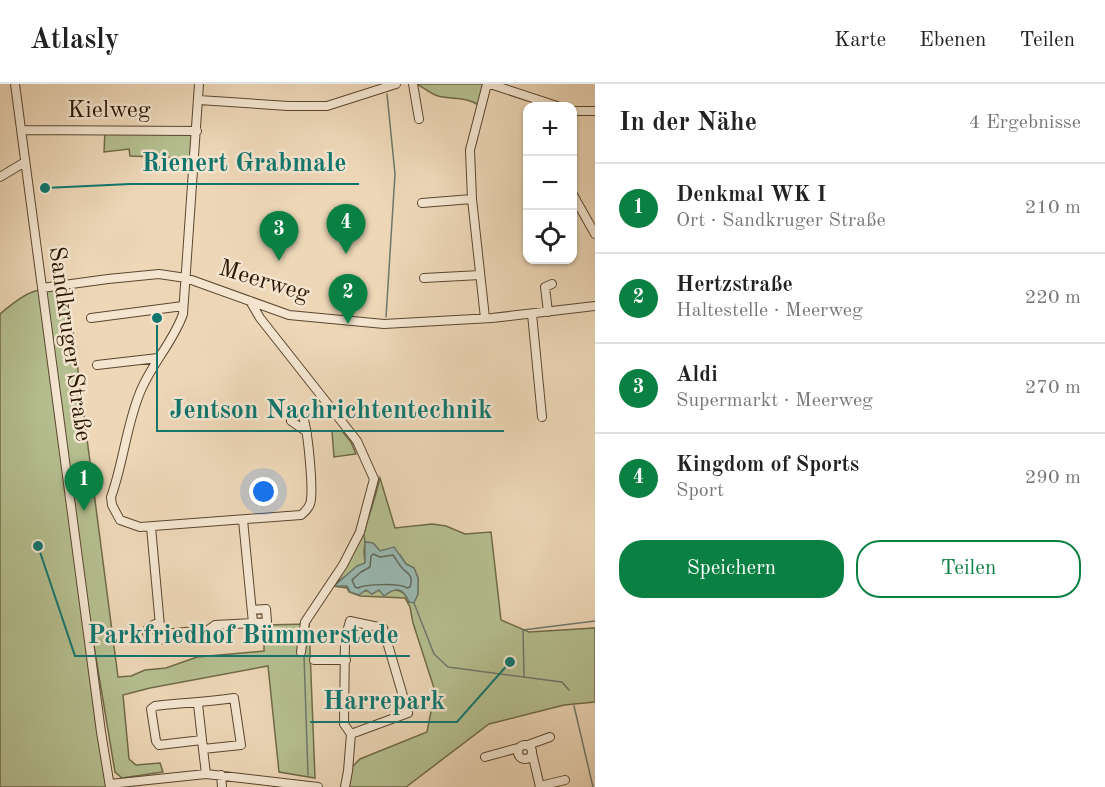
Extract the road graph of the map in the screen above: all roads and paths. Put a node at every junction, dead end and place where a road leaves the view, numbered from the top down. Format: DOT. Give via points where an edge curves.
graph roads {
  1 [pos="15,84"];
  2 [pos="199,84"];
  3 [pos="396,84"];
  4 [pos="413,84"];
  5 [pos="488,84"];
  6 [pos="199,100"];
  7 [pos="544,102"];
  8 [pos="577,111"];
  9 [pos="595,111"];
  10 [pos="420,119"];
  11 [pos="21,130"];
  12 [pos="197,131"];
  13 [pos="25,162"];
  14 [pos="0,177"];
  15 [pos="472,199"];
  16 [pos="577,200"];
  17 [pos="422,203"];
  18 [pos="595,234"];
  19 [pos="480,275"];
  20 [pos="186,278"];
  21 [pos="424,278"];
  22 [pos="552,284"];
  23 [pos="42,288"];
  24 [pos="250,301"];
  25 [pos="183,306"];
  26 [pos="595,306"];
  27 [pos="548,312"];
  28 [pos="532,314"];
  29 [pos="90,318"];
  30 [pos="485,318"];
  31 [pos="158,358"];
  32 [pos="97,366"];
  33 [pos="542,417"];
  34 [pos="307,432"];
  35 [pos="243,519"];
  36 [pos="151,528"];
  37 [pos="252,610"];
  38 [pos="253,623"];
  39 [pos="160,626"];
  40 [pos="164,634"];
  41 [pos="301,652"];
  42 [pos="314,660"];
  43 [pos="346,660"];
  44 [pos="198,704"];
  45 [pos="351,734"];
  46 [pos="550,737"];
  47 [pos="202,740"];
  48 [pos="528,745"];
  49 [pos="518,748"];
  50 [pos="203,749"];
  51 [pos="532,753"];
  52 [pos="486,757"];
  53 [pos="206,774"];
  54 [pos="221,775"];
  55 [pos="565,780"];
  56 [pos="276,784"];
  57 [pos="110,785"];
  58 [pos="222,787"];
  59 [pos="318,787"];
  60 [pos="345,787"];
  61 [pos="540,787"];
  1 -- 11 [label="street, Sandkruger Straße"];
  2 -- 6 [label="street"];
  3 -- 6 [label="street" via="327,106"];
  4 -- 10 [label="street"];
  5 -- 7 [label="street"];
  5 -- 15 [label="street" via="470,150"];
  6 -- 12 [label="street"];
  8 -- 9 [label="street"];
  11 -- 12 [label="street, Kielweg"];
  11 -- 13 [label="street, Sandkruger Straße"];
  12 -- 20 [label="street"];
  13 -- 14 [label="street"];
  13 -- 23 [label="street, Sandkruger Straße"];
  15 -- 17 [label="street"];
  15 -- 19 [label="street"];
  16 -- 18 [label="street"];
  19 -- 21 [label="street"];
  19 -- 30 [label="street"];
  20 -- 23 [label="street, Meerweg" via="142,275"];
  20 -- 24 [label="street, Meerweg"];
  20 -- 25 [label="street"];
  22 -- 27 [label="street" via="545,287"];
  23 -- 57 [label="street, Sandkruger Straße"];
  24 -- 30 [label="street, Meerweg" via="300,317 384,324"];
  24 -- 41 [label="street" via="357,441 374,479 360,532 304,622"];
  25 -- 29 [label="street"];
  25 -- 31 [label="street" via="176,332"];
  26 -- 27 [label="street, Meerweg"];
  27 -- 28 [label="street, Meerweg"];
  28 -- 30 [label="street, Meerweg"];
  28 -- 33 [label="street"];
  31 -- 32 [label="street"];
  31 -- 36 [label="street" via="139,395 111,497 120,520"];
  34 -- 35 [label="street" via="311,496 308,508 301,515"];
  35 -- 36 [label="street"];
  35 -- 37 [label="street"];
  36 -- 39 [label="street"];
  37 -- 38 [label="street"];
  37 -- 38 [label="street" via="266,609 267,622"];
  38 -- 40 [label="street"];
  39 -- 40 [label="street"];
  39 -- 40 [label="street" via="150,626 148,637 155,641"];
  42 -- 43 [label="street"];
  43 -- 45 [label="street" via="344,724"];
  43 -- 45 [label="street" via="345,639 350,621 383,628 408,712"];
  44 -- 47 [label="street"];
  44 -- 47 [label="street" via="151,709 159,745"];
  44 -- 50 [label="street" via="234,698 241,745"];
  45 -- 60 [label="street"];
  46 -- 48 [label="street"];
  47 -- 50 [label="street"];
  48 -- 49 [label="street"];
  48 -- 51 [label="street"];
  49 -- 51 [label="street" via="522,758"];
  49 -- 52 [label="street"];
  50 -- 53 [label="street"];
  51 -- 61 [label="street"];
  53 -- 54 [label="street"];
  53 -- 57 [label="street"];
  54 -- 56 [label="street"];
  54 -- 58 [label="street"];
  55 -- 61 [label="street"];
  56 -- 59 [label="street"];
}
